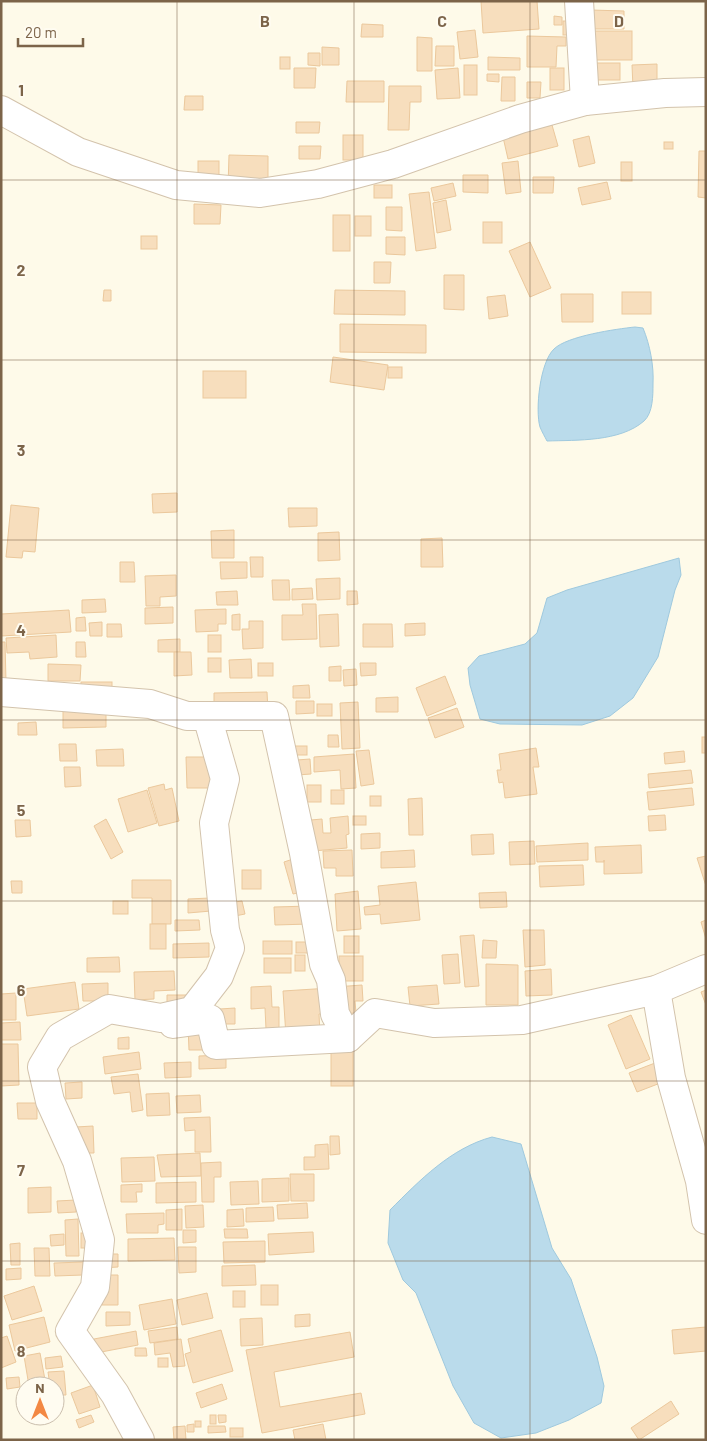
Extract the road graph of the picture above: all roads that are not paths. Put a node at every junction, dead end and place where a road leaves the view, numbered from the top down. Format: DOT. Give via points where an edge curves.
graph roads {
  1 [pos="579,1"];
  2 [pos="706,92"];
  3 [pos="585,101"];
  4 [pos="1,110"];
  5 [pos="1,692"];
  6 [pos="207,716"];
  7 [pos="706,969"];
  8 [pos="656,990"];
  9 [pos="105,1011"];
  10 [pos="348,1038"];
  11 [pos="706,1220"];
  12 [pos="140,1440"];
  1 -- 3 [label="street"];
  2 -- 3 [label="street" via="656,93"];
  3 -- 4 [label="street" via="520,119 393,164 318,184 260,193 176,185 78,152"];
  5 -- 6 [label="street" via="150,704 187,716"];
  6 -- 9 [label="street" via="225,779 214,823 225,930 230,948 219,976 192,1011 161,1018"];
  6 -- 10 [label="street" via="274,716 324,964 331,980 335,1014"];
  7 -- 8 [label="street"];
  8 -- 10 [label="street" via="522,1020 434,1023 375,1013"];
  8 -- 11 [label="street" via="671,1078 700,1181"];
  9 -- 10 [label="street" via="128,1026 156,1027 210,1019 216,1045"];
  9 -- 12 [label="street" via="60,1037 42,1067 50,1101 77,1161 100,1240 94,1287 70,1331 115,1394"];
}
